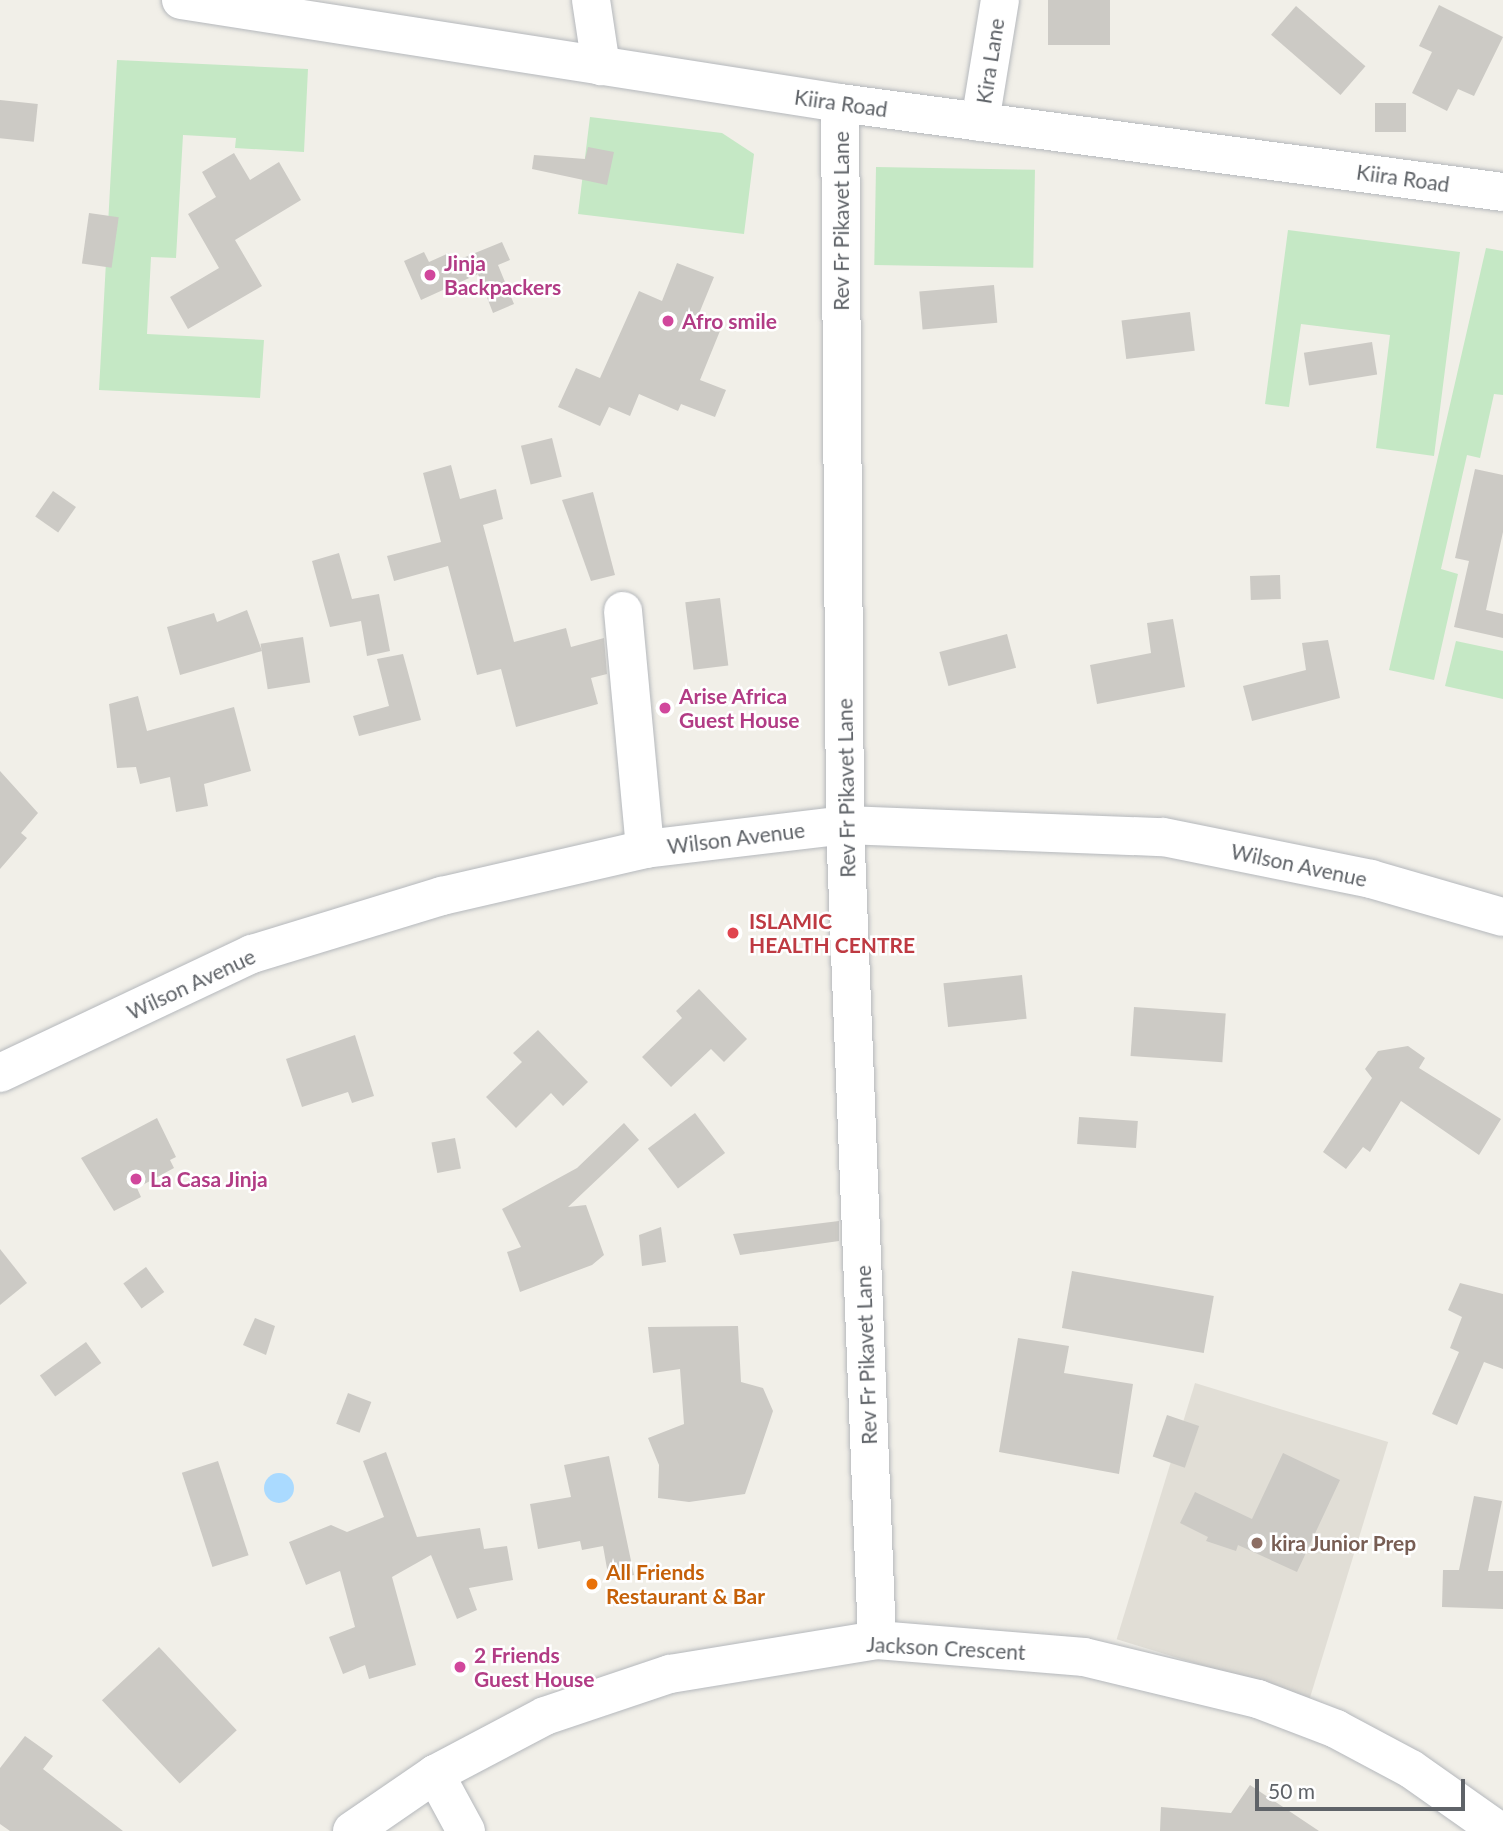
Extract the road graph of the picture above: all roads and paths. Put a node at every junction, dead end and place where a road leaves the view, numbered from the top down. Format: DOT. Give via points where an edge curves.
graph roads {
  1 [pos="181,0"];
  2 [pos="591,0"];
  3 [pos="1000,0"];
  4 [pos="396,17"];
  5 [pos="601,66"];
  6 [pos="840,103"];
  7 [pos="980,122"];
  8 [pos="1503,192"];
  9 [pos="623,611"];
  10 [pos="845,825"];
  11 [pos="645,849"];
  12 [pos="1503,916"];
  13 [pos="0,1073"];
  14 [pos="877,1640"];
  15 [pos="435,1774"];
  16 [pos="352,1831"];
  17 [pos="466,1831"];
  18 [pos="1499,1831"];
  1 -- 4 [label="street, Kiira Road"];
  2 -- 5 [label="street"];
  3 -- 7 [label="street, Kira Lane"];
  4 -- 5 [label="street, Kiira Road"];
  5 -- 6 [label="street, Kiira Road"];
  6 -- 7 [label="street, Kiira Road"];
  6 -- 10 [label="street, Rev Fr Pikavet Lane"];
  7 -- 8 [label="street, Kiira Road"];
  9 -- 11 [label="street"];
  10 -- 11 [label="street, Wilson Avenue"];
  10 -- 12 [label="street, Wilson Avenue" via="1163,837 1371,879"];
  10 -- 14 [label="street, Rev Fr Pikavet Lane"];
  11 -- 13 [label="street, Wilson Avenue" via="442,896 251,954"];
  14 -- 15 [label="street, Jackson Crescent" via="670,1674 545,1716"];
  14 -- 18 [label="street, Jackson Crescent" via="1084,1657 1258,1699 1336,1728 1411,1769"];
  15 -- 16 [label="street, Jackson Crescent"];
  15 -- 17 [label="street"];
}
